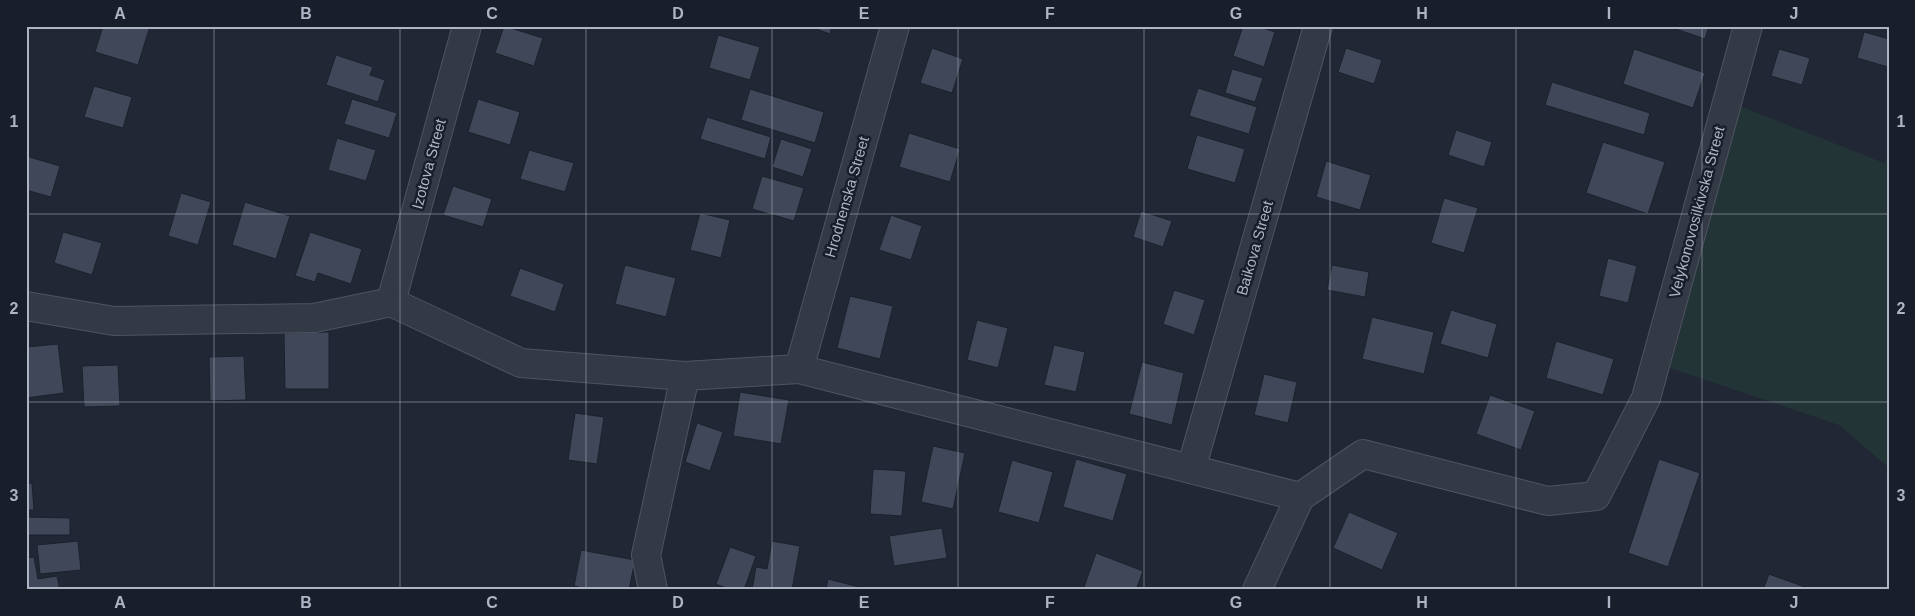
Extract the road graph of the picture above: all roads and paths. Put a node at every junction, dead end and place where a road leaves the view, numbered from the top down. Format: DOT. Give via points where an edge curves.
graph roads {
  1 [pos="467,26"];
  2 [pos="895,26"];
  3 [pos="1318,26"];
  4 [pos="1748,26"];
  5 [pos="391,302"];
  6 [pos="26,306"];
  7 [pos="799,369"];
  8 [pos="685,376"];
  9 [pos="1191,469"];
  10 [pos="1300,498"];
  11 [pos="653,590"];
  12 [pos="1258,590"];
  1 -- 5 [label="street, Izotova Street"];
  2 -- 7 [label="street, Hrodnenska Street"];
  3 -- 9 [label="street, Baikova Street"];
  4 -- 10 [label="street, Velykonovosilkivska Street" via="1646,398 1596,496 1548,501 1363,454"];
  5 -- 6 [label="street" via="314,318 114,322"];
  5 -- 8 [label="street" via="521,364"];
  7 -- 8 [label="street"];
  7 -- 9 [label="street"];
  8 -- 11 [label="street" via="646,555"];
  9 -- 10 [label="street"];
  10 -- 12 [label="street"];
}
